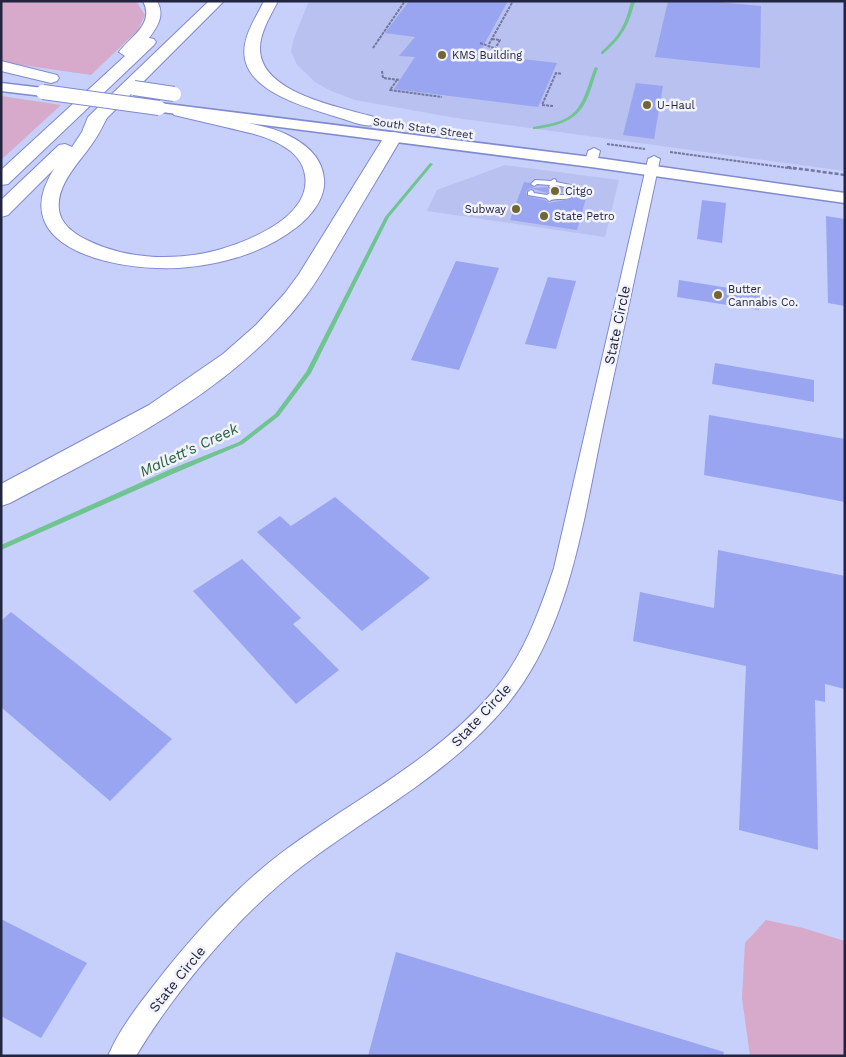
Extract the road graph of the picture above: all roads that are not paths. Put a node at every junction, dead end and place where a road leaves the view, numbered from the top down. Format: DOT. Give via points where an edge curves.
graph roads {
  1 [pos="150,1"];
  2 [pos="217,1"];
  3 [pos="271,1"];
  4 [pos="164,27"];
  5 [pos="1,66"];
  6 [pos="1,71"];
  7 [pos="60,79"];
  8 [pos="88,82"];
  9 [pos="1,87"];
  10 [pos="193,96"];
  11 [pos="177,102"];
  12 [pos="261,106"];
  13 [pos="100,116"];
  14 [pos="368,120"];
  15 [pos="393,137"];
  16 [pos="597,152"];
  17 [pos="652,160"];
  18 [pos="1,171"];
  19 [pos="1,180"];
  20 [pos="534,184"];
  21 [pos="845,184"];
  22 [pos="572,190"];
  23 [pos="531,192"];
  24 [pos="549,197"];
  25 [pos="570,197"];
  26 [pos="845,198"];
  27 [pos="1,211"];
  28 [pos="1,496"];
  29 [pos="121,1056"];
  1 -- 18 [label="highway" via="154,10 152,21 135,44"];
  2 -- 13 [label="highway"];
  3 -- 14 [label="highway" via="252,46 255,67 274,86 294,96"];
  4 -- 19 [label="highway"];
  5 -- 7 [label="highway"];
  6 -- 7 [label="main road"];
  8 -- 11 [label="main road, South State Street, bridge"];
  9 -- 11 [label="main road, South State Street, bridge" via="159,108"];
  10 -- 11 [label="main road, South State Street"];
  11 -- 13 [label="highway" via="270,133 288,141 310,160 316,174 315,190 305,209 290,225 244,248 191,260 128,260 80,246 64,235 52,220 49,208 51,193 61,172 86,141"];
  11 -- 15 [label="main road, South State Street"];
  12 -- 14 [label="main road, South State Street"];
  13 -- 27 [label="highway"];
  14 -- 15 [label="main road" via="392,132"];
  14 -- 16 [label="main road, South State Street"];
  15 -- 16 [label="main road, South State Street"];
  15 -- 28 [label="highway" via="294,297 265,330 233,358 176,398"];
  16 -- 17 [label="main road, South State Street"];
  17 -- 21 [label="main road, South State Street"];
  17 -- 26 [label="main road, South State Street"];
  17 -- 29 [label="street, State Circle" via="569,543 550,612 531,654 500,698 440,758 263,882 198,952 140,1024"];
  20 -- 22 [label="lane" via="573,187"];
  23 -- 24 [label="lane"];
  24 -- 25 [label="lane"];
}
